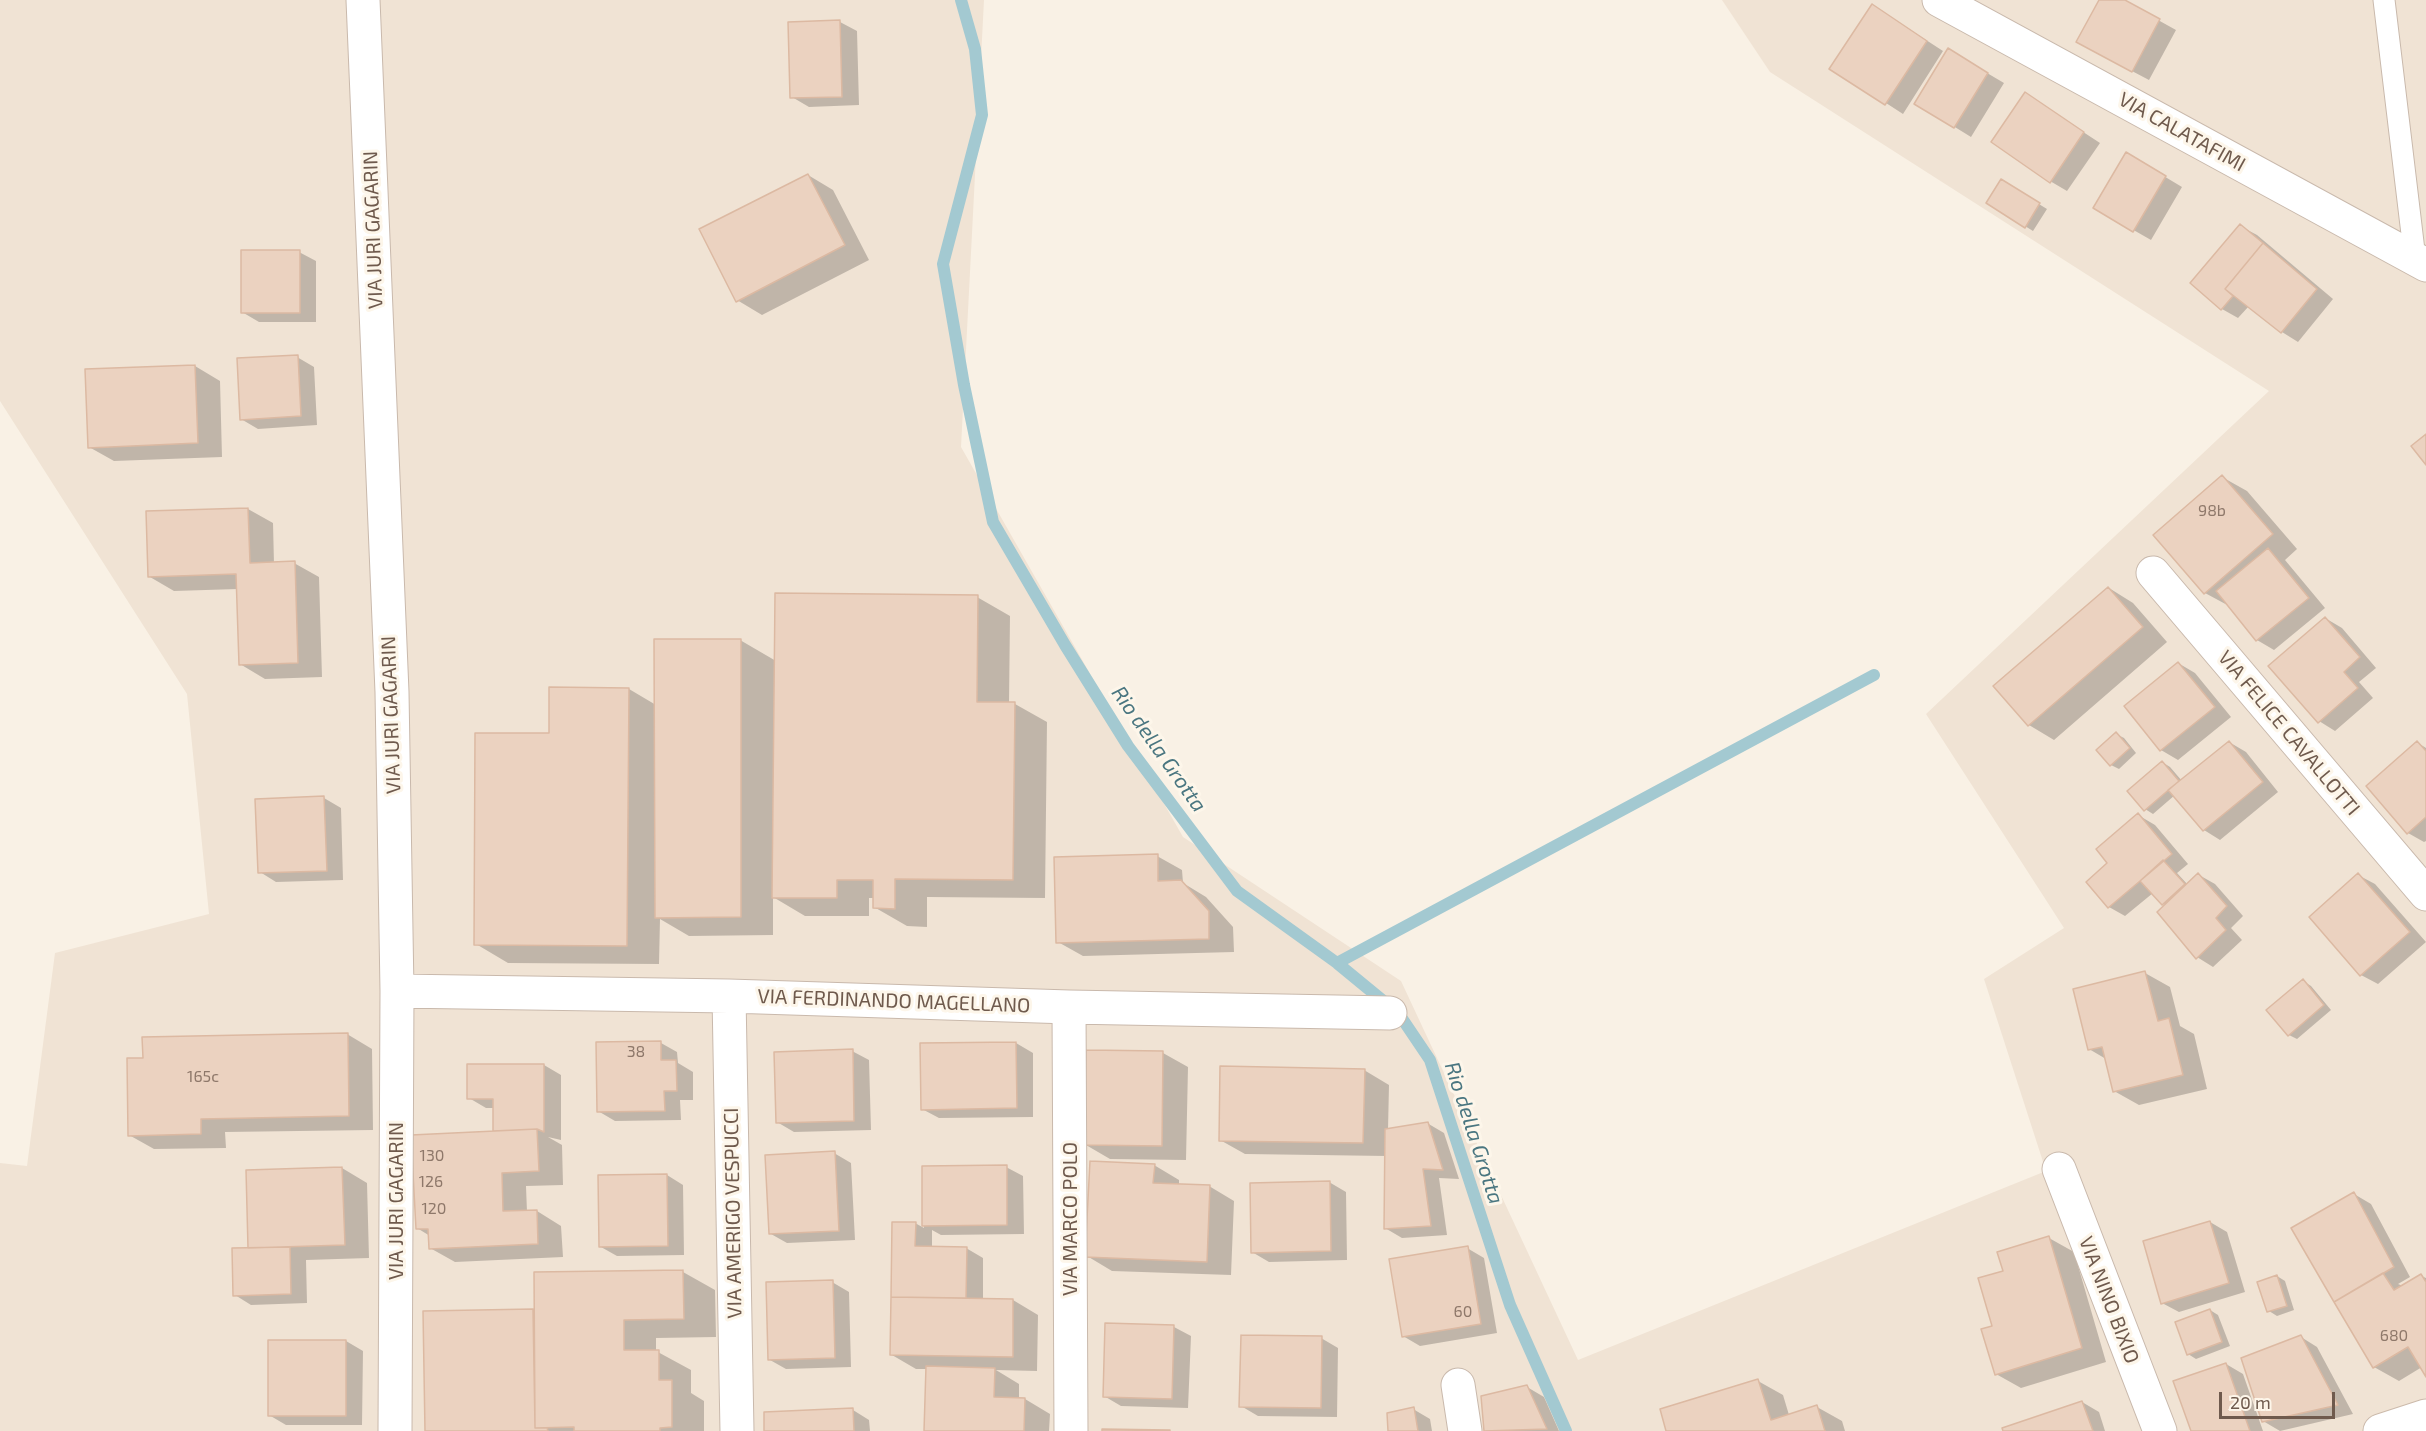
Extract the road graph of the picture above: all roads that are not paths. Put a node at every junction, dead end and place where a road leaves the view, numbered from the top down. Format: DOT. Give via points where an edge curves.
graph roads {
  1 [pos="363,0"];
  2 [pos="1939,0"];
  3 [pos="2384,0"];
  4 [pos="2420,262"];
  5 [pos="2153,573"];
  6 [pos="2426,894"];
  7 [pos="397,991"];
  8 [pos="729,996"];
  9 [pos="1069,1007"];
  10 [pos="1390,1013"];
  11 [pos="2059,1169"];
  12 [pos="1458,1385"];
  13 [pos="2426,1416"];
  14 [pos="395,1431"];
  15 [pos="737,1431"];
  16 [pos="1071,1431"];
  17 [pos="1465,1431"];
  18 [pos="2160,1431"];
  19 [pos="2380,1431"];
  1 -- 7 [label="street, VIA JURI GAGARIN" via="392,692"];
  2 -- 4 [label="street, VIA CALATAFIMI"];
  3 -- 4 [label="lane"];
  5 -- 6 [label="street, VIA FELICE CAVALLOTTI"];
  7 -- 8 [label="street, VIA FERDINANDO MAGELLANO"];
  7 -- 14 [label="street, VIA JURI GAGARIN"];
  8 -- 9 [label="street, VIA FERDINANDO MAGELLANO"];
  8 -- 15 [label="street, VIA AMERIGO VESPUCCI"];
  9 -- 10 [label="street, VIA FERDINANDO MAGELLANO"];
  9 -- 16 [label="street, VIA MARCO POLO"];
  11 -- 18 [label="street, VIA NINO BIXIO"];
  12 -- 17 [label="street"];
  13 -- 19 [label="street"];
}
